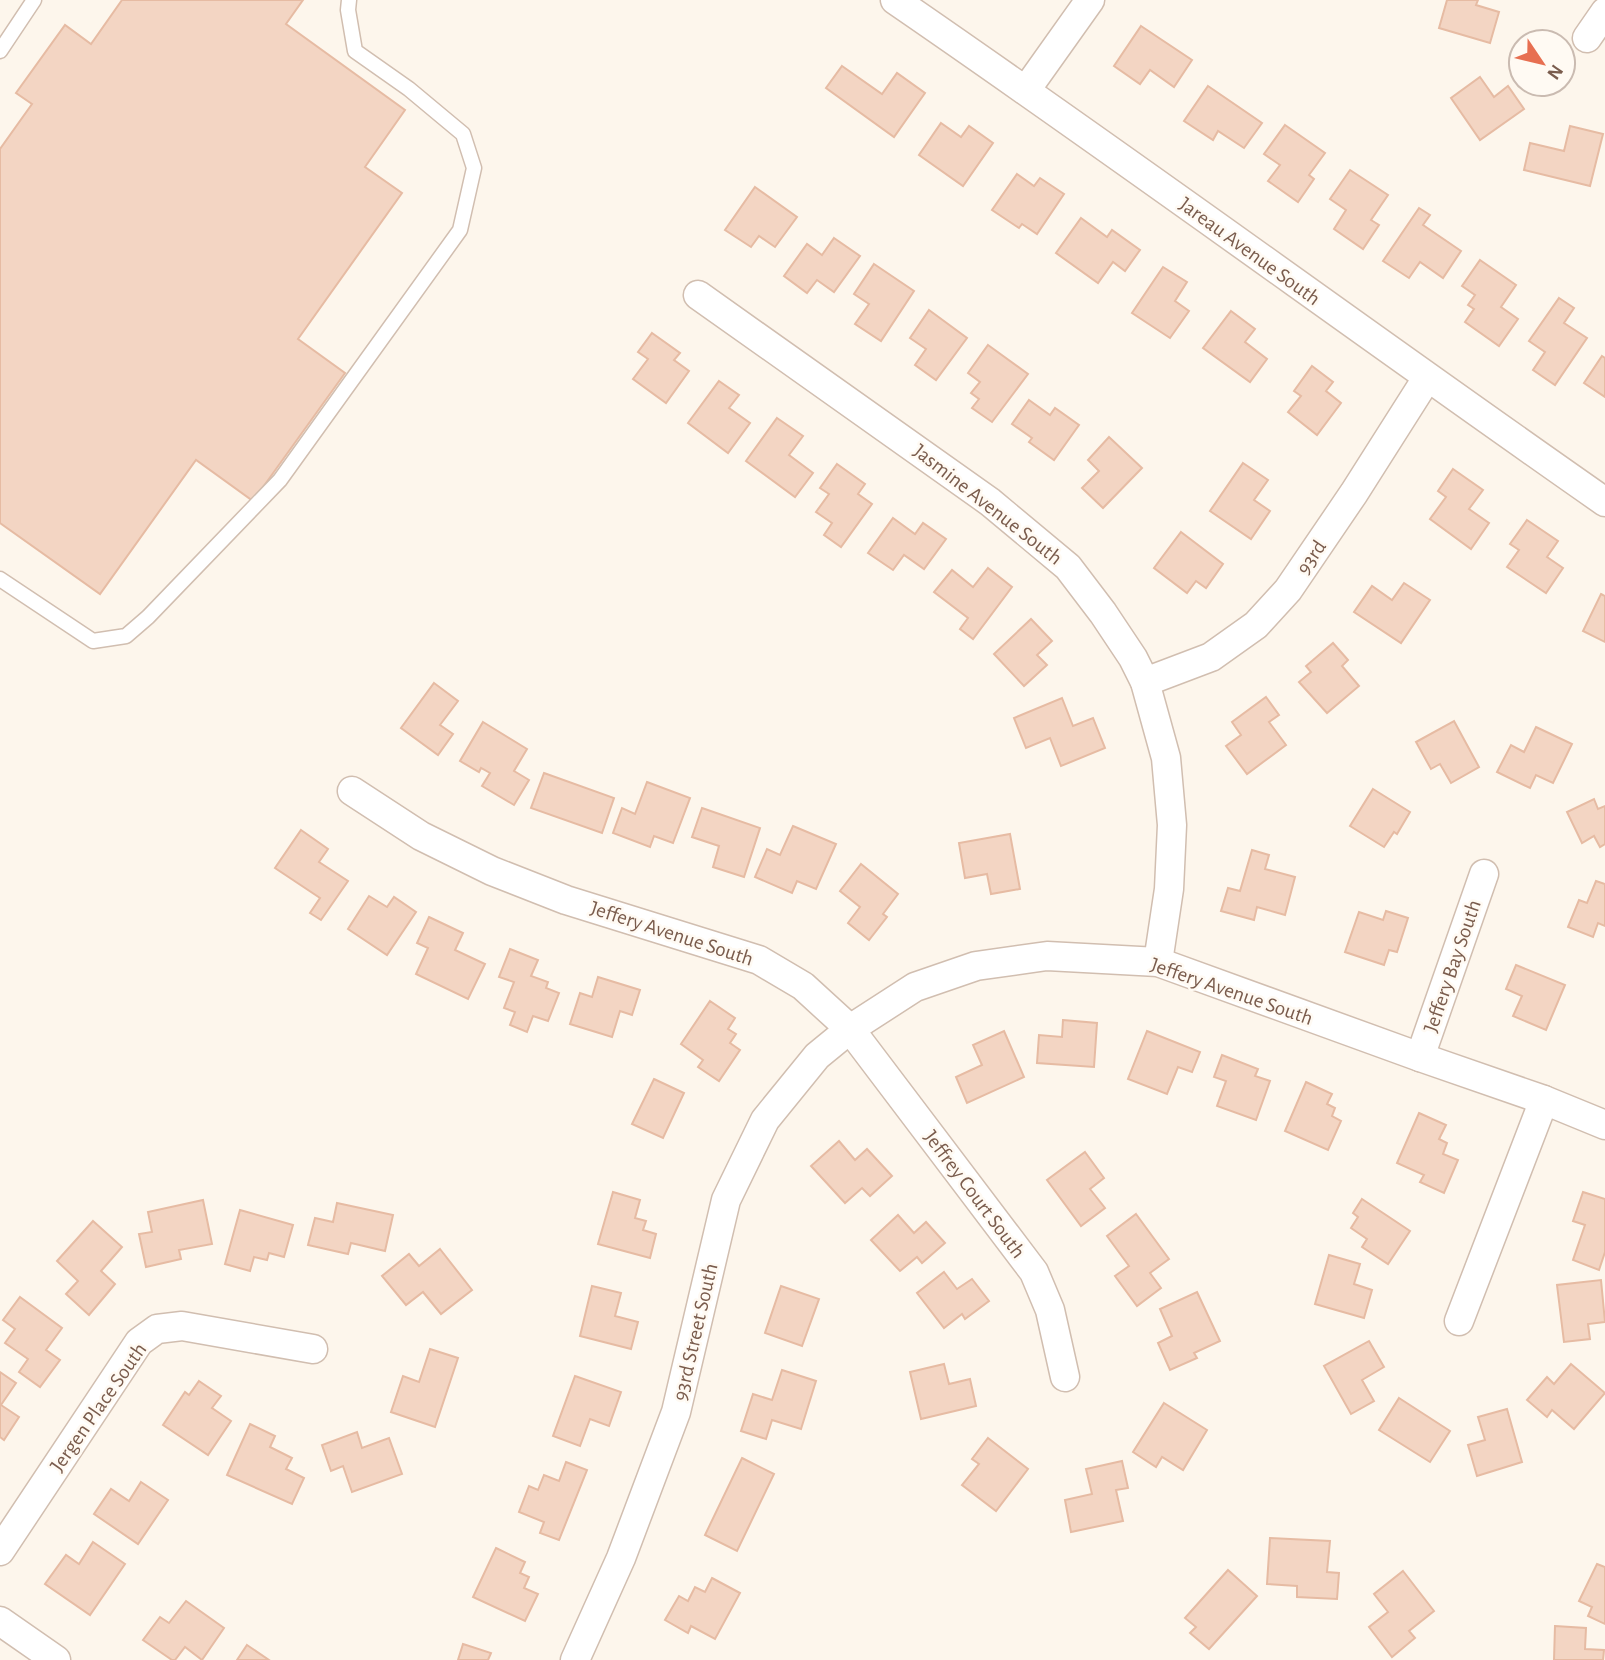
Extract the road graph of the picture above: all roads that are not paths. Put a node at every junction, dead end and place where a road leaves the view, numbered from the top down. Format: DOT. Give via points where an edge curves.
graph roads {
  1 [pos="34,0"];
  2 [pos="349,0"];
  3 [pos="895,0"];
  4 [pos="1090,0"];
  5 [pos="1605,12"];
  6 [pos="1587,38"];
  7 [pos="0,51"];
  8 [pos="1026,90"];
  9 [pos="698,295"];
  10 [pos="1427,378"];
  11 [pos="1605,502"];
  12 [pos="0,579"];
  13 [pos="1145,682"];
  14 [pos="352,791"];
  15 [pos="1484,874"];
  16 [pos="1158,962"];
  17 [pos="850,1029"];
  18 [pos="1420,1057"];
  19 [pos="1544,1100"];
  20 [pos="1605,1125"];
  21 [pos="1459,1321"];
  22 [pos="313,1349"];
  23 [pos="1065,1377"];
  24 [pos="0,1550"];
  25 [pos="0,1621"];
  26 [pos="56,1660"];
  27 [pos="575,1660"];
  1 -- 7 [label="lane"];
  2 -- 12 [label="lane" via="355,51 463,134 474,168 460,230 280,480 126,636 93,641"];
  3 -- 8 [label="street, Jareau Avenue South"];
  4 -- 8 [label="street"];
  5 -- 6 [label="street"];
  8 -- 10 [label="street, Jareau Avenue South"];
  9 -- 13 [label="street, Jasmine Avenue South" via="990,502 1068,567"];
  10 -- 11 [label="street, Jareau Avenue South"];
  10 -- 13 [label="street, 93rd" via="1288,590 1256,625 1211,657"];
  13 -- 16 [label="street, Jasmine Avenue South" via="1166,758 1172,825 1169,889"];
  14 -- 17 [label="street, Jeffery Avenue South" via="421,836 492,871 566,900 759,960 803,986"];
  15 -- 18 [label="street, Jeffery Bay South"];
  16 -- 17 [label="street, Jeffery Avenue South" via="1046,956 976,966 915,987"];
  16 -- 18 [label="street, Jeffery Avenue South"];
  17 -- 23 [label="street, Jeffrey Court South" via="1034,1272 1050,1310"];
  17 -- 27 [label="street, 93rd Street South" via="817,1056 765,1120 726,1200 676,1412 621,1558"];
  18 -- 19 [label="street, Jeffery Avenue South"];
  19 -- 20 [label="street, Jeffery Avenue South"];
  19 -- 21 [label="street"];
  22 -- 24 [label="street, Jergen Place South" via="181,1326 157,1329 139,1342"];
  25 -- 26 [label="street"];
}
